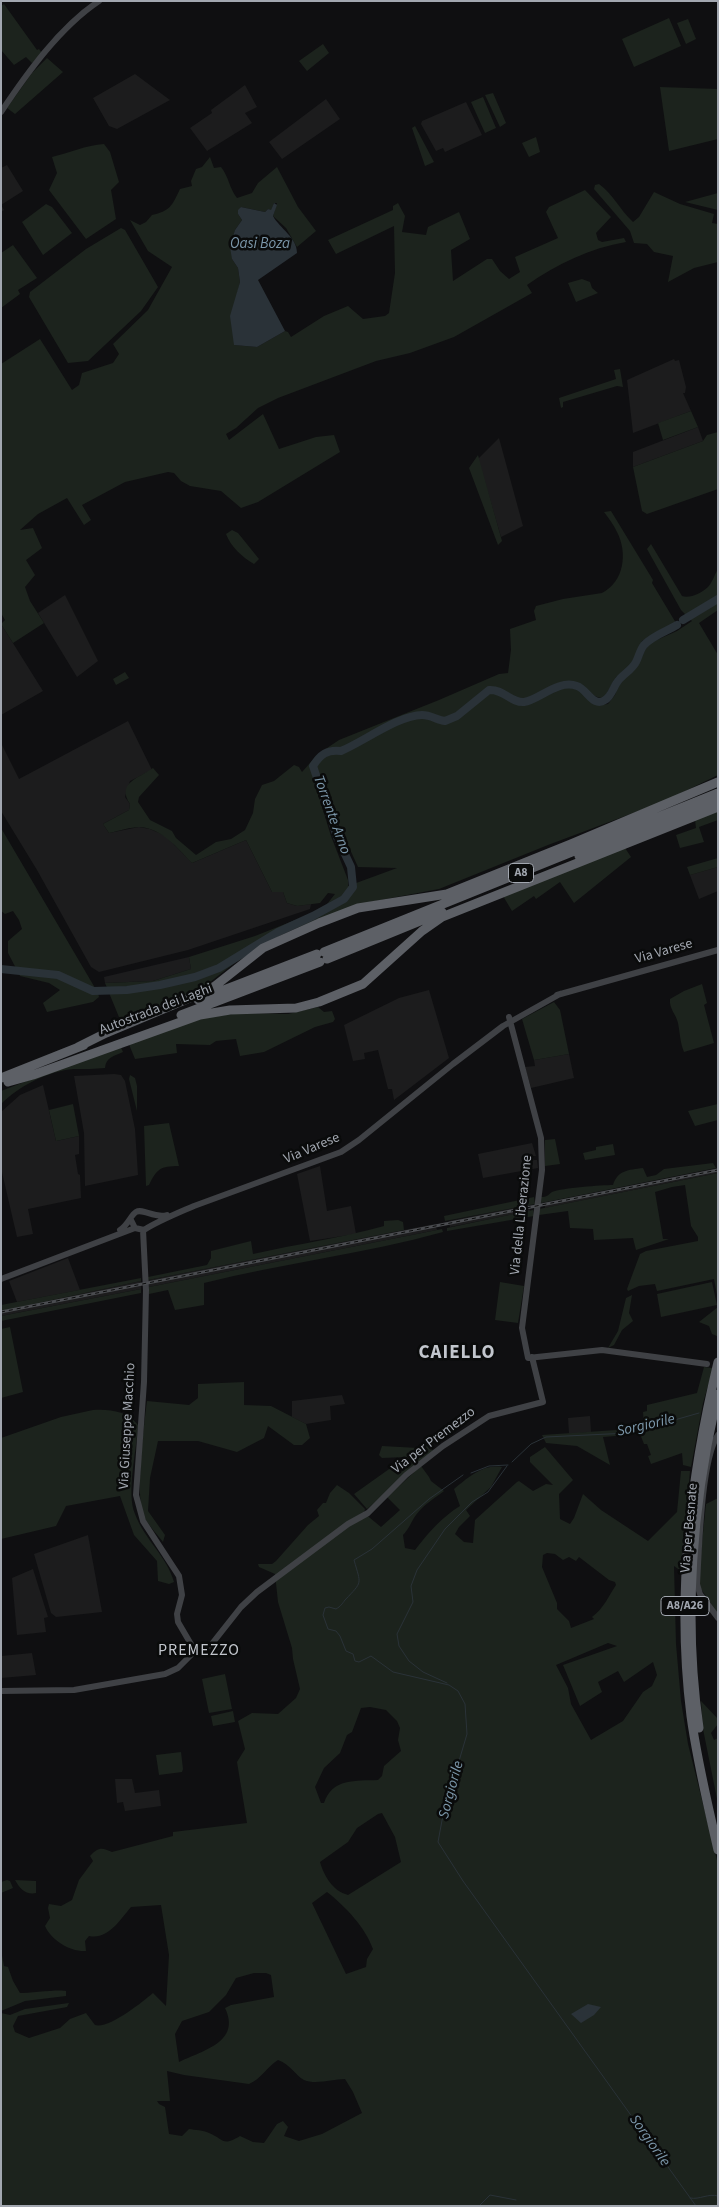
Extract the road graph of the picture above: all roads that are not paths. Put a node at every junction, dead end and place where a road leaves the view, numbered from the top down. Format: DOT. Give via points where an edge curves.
graph roads {
  1 [pos="99,1"];
  2 [pos="1,112"];
  3 [pos="718,782"];
  4 [pos="718,793"];
  5 [pos="718,801"];
  6 [pos="718,807"];
  7 [pos="718,950"];
  8 [pos="322,957"];
  9 [pos="509,1020"];
  10 [pos="78,1047"];
  11 [pos="3,1081"];
  12 [pos="186,1210"];
  13 [pos="148,1214"];
  14 [pos="131,1220"];
  15 [pos="149,1225"];
  16 [pos="135,1228"];
  17 [pos="143,1230"];
  18 [pos="110,1236"];
  19 [pos="1,1278"];
  20 [pos="530,1358"];
  21 [pos="718,1362"];
  22 [pos="707,1364"];
  23 [pos="718,1394"];
  24 [pos="489,1416"];
  25 [pos="718,1435"];
  26 [pos="718,1618"];
  27 [pos="195,1651"];
  28 [pos="1,1692"];
  29 [pos="718,1822"];
  30 [pos="718,1850"];
  1 -- 2 [label="street" via="64,32"];
  3 -- 10 [label="highway" via="447,894 358,908 319,923 264,948 215,986"];
  4 -- 8 [label="highway, A8"];
  5 -- 8 [label="highway, A8"];
  6 -- 11 [label="highway" via="442,917 422,930 364,984 326,1000 296,1008 230,1010 200,1015 33,1076"];
  7 -- 9 [label="street, Via Varese" via="560,994"];
  8 -- 10 [label="highway, Autostrada dei Laghi / A8"];
  8 -- 11 [label="highway, Autostrada dei Laghi / A8"];
  9 -- 12 [label="street, Via Varese" via="341,1152"];
  9 -- 20 [label="street, Via della Liberazione" via="542,1149 522,1328"];
  10 -- 11 [label="highway, Autostrada dei Laghi / A8"];
  12 -- 13 [label="street" via="161,1217"];
  12 -- 15 [label="street"];
  13 -- 14 [label="street" via="137,1212"];
  13 -- 15 [label="street"];
  14 -- 16 [label="street"];
  14 -- 18 [label="street"];
  15 -- 17 [label="street"];
  16 -- 17 [label="street"];
  16 -- 18 [label="street"];
  17 -- 27 [label="street, Via Giuseppe Macchio" via="144,1382 136,1495 143,1521 179,1576 182,1595 178,1622"];
  18 -- 19 [label="street"];
  20 -- 22 [label="street" via="602,1350"];
  20 -- 24 [label="street, Via della Liberazione" via="543,1402"];
  21 -- 30 [label="highway, A8/A26" via="690,1504 685,1580 691,1714"];
  23 -- 29 [label="highway, A8/A26" via="705,1451 691,1580 697,1714 706,1776"];
  24 -- 27 [label="street, Via per Premezzo" via="406,1475 368,1513 257,1592 211,1644"];
  25 -- 26 [label="street, Via per Besnate" via="711,1446 697,1584 700,1594"];
  27 -- 28 [label="street, Via per Premezzo" via="178,1668 164,1674 74,1690"];
}
